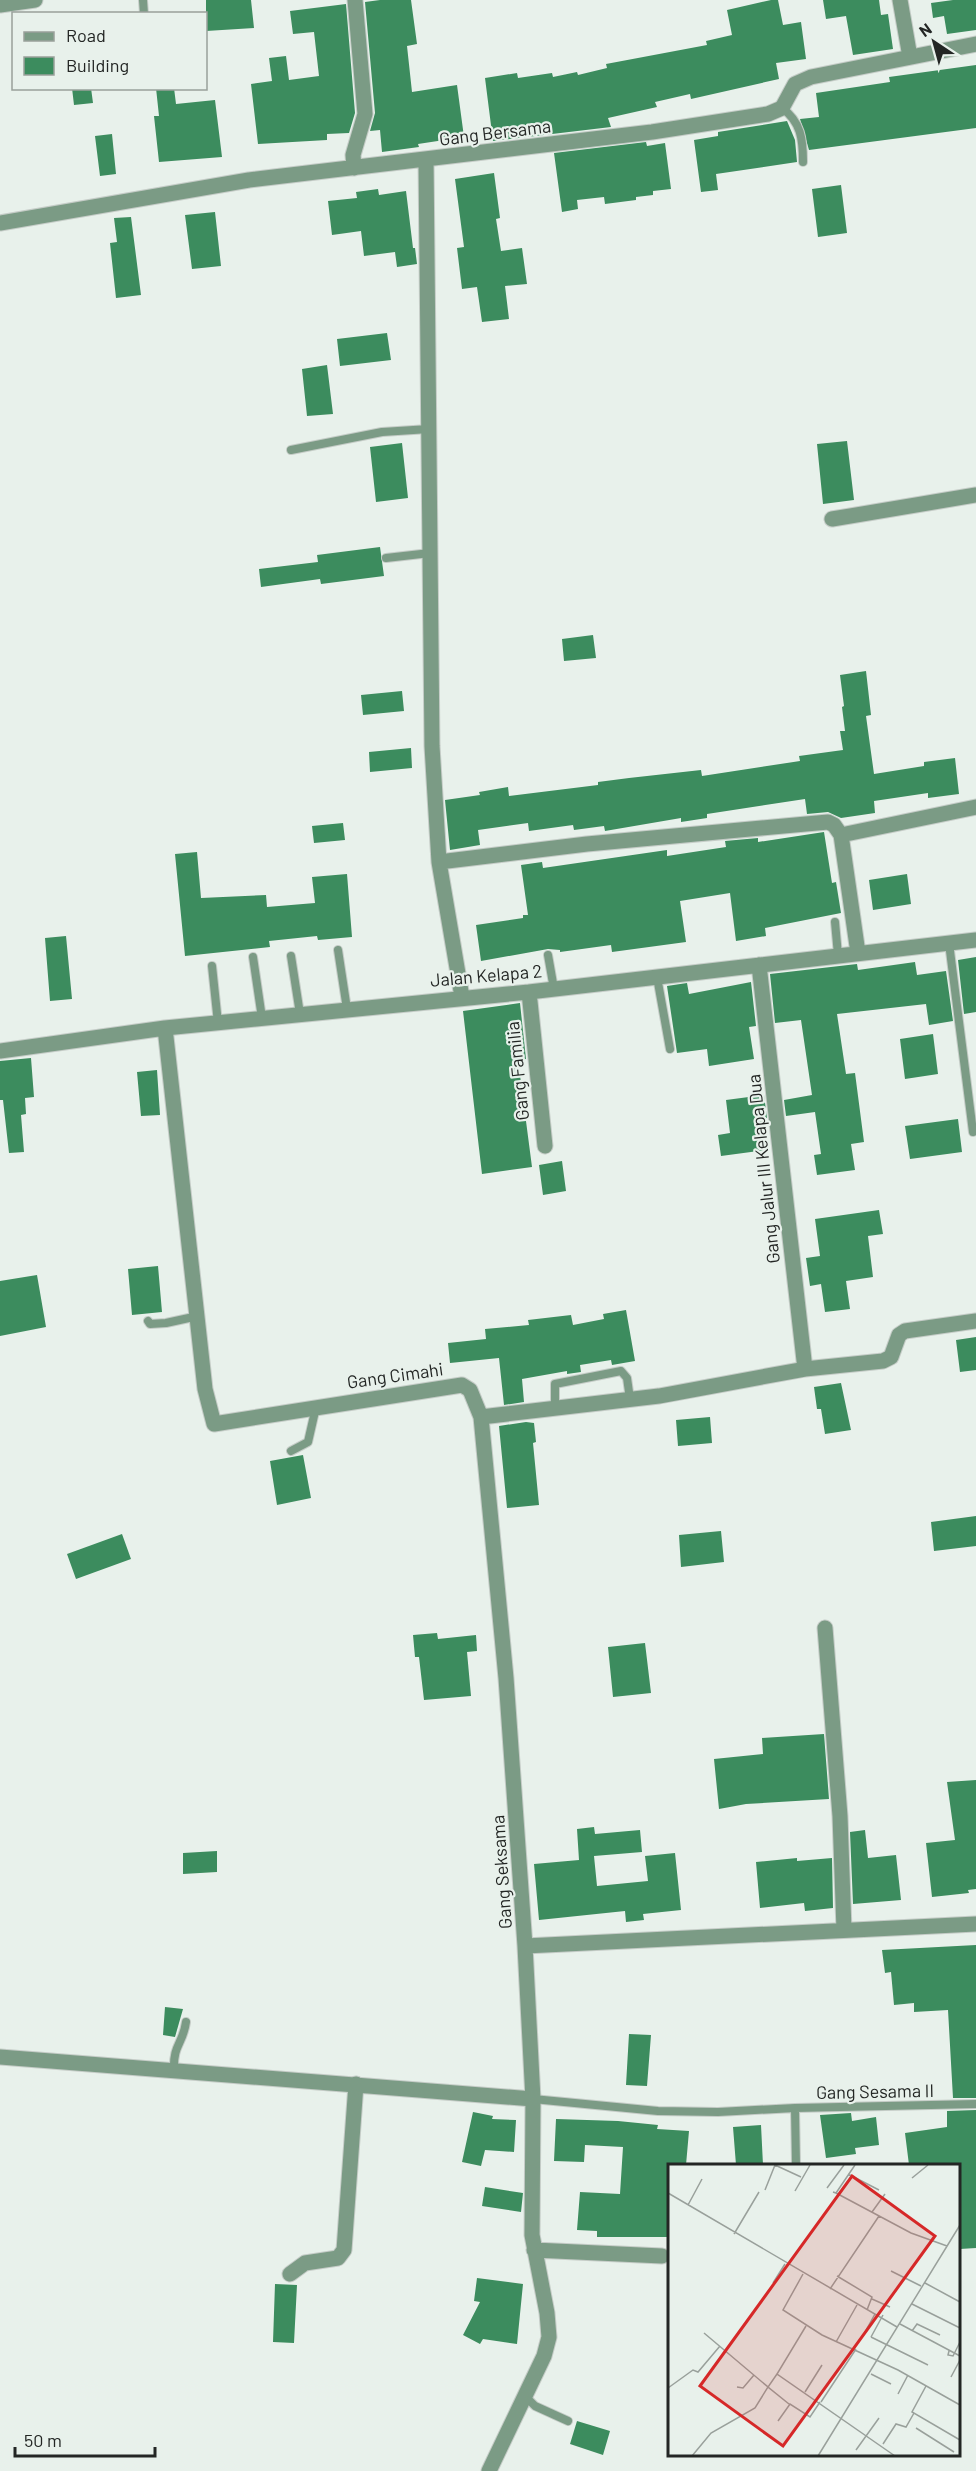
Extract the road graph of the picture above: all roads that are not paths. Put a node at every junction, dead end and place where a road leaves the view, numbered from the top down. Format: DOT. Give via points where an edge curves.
graph roads {
  1 [pos="35,0"];
  2 [pos="355,0"];
  3 [pos="900,0"];
  4 [pos="0,5"];
  5 [pos="976,44"];
  6 [pos="910,57"];
  7 [pos="782,108"];
  8 [pos="426,160"];
  9 [pos="803,162"];
  10 [pos="354,168"];
  11 [pos="0,223"];
  12 [pos="429,429"];
  13 [pos="291,450"];
  14 [pos="976,495"];
  15 [pos="832,519"];
  16 [pos="432,553"];
  17 [pos="386,558"];
  18 [pos="976,807"];
  19 [pos="842,835"];
  20 [pos="439,862"];
  21 [pos="835,922"];
  22 [pos="976,940"];
  23 [pos="949,943"];
  24 [pos="338,950"];
  25 [pos="858,953"];
  26 [pos="548,955"];
  27 [pos="838,955"];
  28 [pos="291,956"];
  29 [pos="253,957"];
  30 [pos="759,965"];
  31 [pos="212,966"];
  32 [pos="657,976"];
  33 [pos="554,989"];
  34 [pos="529,992"];
  35 [pos="462,996"];
  36 [pos="347,1009"];
  37 [pos="300,1014"];
  38 [pos="262,1018"];
  39 [pos="218,1023"];
  40 [pos="165,1028"];
  41 [pos="670,1049"];
  42 [pos="0,1051"];
  43 [pos="973,1132"];
  44 [pos="545,1146"];
  45 [pos="198,1316"];
  46 [pos="148,1321"];
  47 [pos="976,1321"];
  48 [pos="805,1369"];
  49 [pos="630,1399"];
  50 [pos="316,1407"];
  51 [pos="555,1408"];
  52 [pos="481,1417"];
  53 [pos="291,1452"];
  54 [pos="825,1628"];
  55 [pos="976,1924"];
  56 [pos="844,1930"];
  57 [pos="525,1946"];
  58 [pos="186,2022"];
  59 [pos="0,2057"];
  60 [pos="174,2070"];
  61 [pos="356,2084"];
  62 [pos="533,2099"];
  63 [pos="976,2104"];
  64 [pos="795,2108"];
  65 [pos="796,2164"];
  66 [pos="534,2250"];
  67 [pos="662,2256"];
  68 [pos="290,2274"];
  69 [pos="525,2396"];
  70 [pos="568,2421"];
  71 [pos="489,2471"];
  1 -- 4 [label="street"];
  2 -- 10 [label="street" via="365,114 353,155"];
  3 -- 6 [label="street"];
  5 -- 6 [label="street"];
  6 -- 7 [label="street" via="812,77 795,84"];
  7 -- 8 [label="street, Gang Bersama" via="768,114 652,132"];
  7 -- 9 [label="lane" via="798,125"];
  8 -- 10 [label="street, Gang Bersama"];
  8 -- 12 [label="street"];
  10 -- 11 [label="street, Gang Bersama" via="249,180"];
  12 -- 13 [label="lane" via="382,432"];
  12 -- 16 [label="street"];
  14 -- 15 [label="street"];
  16 -- 17 [label="lane"];
  16 -- 20 [label="street" via="432,746"];
  18 -- 19 [label="street"];
  19 -- 20 [label="street" via="834,825 820,821"];
  19 -- 25 [label="street"];
  20 -- 35 [label="street"];
  21 -- 27 [label="lane"];
  22 -- 23 [label="street, Jalan Kelapa 2"];
  23 -- 25 [label="street, Jalan Kelapa 2"];
  23 -- 43 [label="lane"];
  24 -- 36 [label="lane"];
  25 -- 27 [label="street, Jalan Kelapa 2"];
  26 -- 33 [label="lane"];
  27 -- 30 [label="street, Jalan Kelapa 2"];
  28 -- 37 [label="lane"];
  29 -- 38 [label="lane"];
  30 -- 32 [label="street, Jalan Kelapa 2"];
  30 -- 48 [label="street, Gang Jalur III Kelapa Dua"];
  31 -- 39 [label="lane"];
  32 -- 33 [label="street, Jalan Kelapa 2"];
  32 -- 41 [label="lane"];
  33 -- 34 [label="street, Jalan Kelapa 2"];
  34 -- 35 [label="street, Jalan Kelapa 2"];
  34 -- 44 [label="street, Gang Familia"];
  35 -- 36 [label="street, Jalan Kelapa 2"];
  36 -- 37 [label="street, Jalan Kelapa 2"];
  37 -- 38 [label="street, Jalan Kelapa 2"];
  38 -- 39 [label="street, Jalan Kelapa 2"];
  39 -- 40 [label="street, Jalan Kelapa 2"];
  40 -- 42 [label="street, Jalan Kelapa 2"];
  40 -- 45 [label="street, Gang Cimahi"];
  45 -- 46 [label="lane" via="166,1323"];
  45 -- 50 [label="street, Gang Cimahi" via="205,1389 214,1424"];
  47 -- 48 [label="street" via="905,1331 899,1335 896,1351 883,1361"];
  48 -- 49 [label="street"];
  49 -- 51 [label="street"];
  49 -- 51 [label="lane" via="627,1378 621,1371 555,1384"];
  50 -- 52 [label="street, Gang Cimahi" via="462,1385 470,1390"];
  50 -- 53 [label="lane" via="308,1442"];
  51 -- 52 [label="street"];
  52 -- 57 [label="street, Gang Seksama" via="506,1678"];
  54 -- 56 [label="street" via="840,1816"];
  55 -- 56 [label="street, Gang Seksama"];
  56 -- 57 [label="street, Gang Seksama"];
  57 -- 62 [label="street"];
  58 -- 60 [label="lane" via="184,2036 174,2051"];
  59 -- 60 [label="street"];
  60 -- 61 [label="street"];
  61 -- 62 [label="street"];
  61 -- 68 [label="street" via="344,2250 338,2258 305,2263"];
  62 -- 64 [label="lane" via="658,2111"];
  62 -- 66 [label="street"];
  63 -- 64 [label="lane, Gang Sesama II"];
  64 -- 65 [label="lane, Gang Sesama II"];
  66 -- 67 [label="street"];
  66 -- 69 [label="street" via="549,2337"];
  69 -- 70 [label="lane" via="539,2408"];
  69 -- 71 [label="street"];
}
